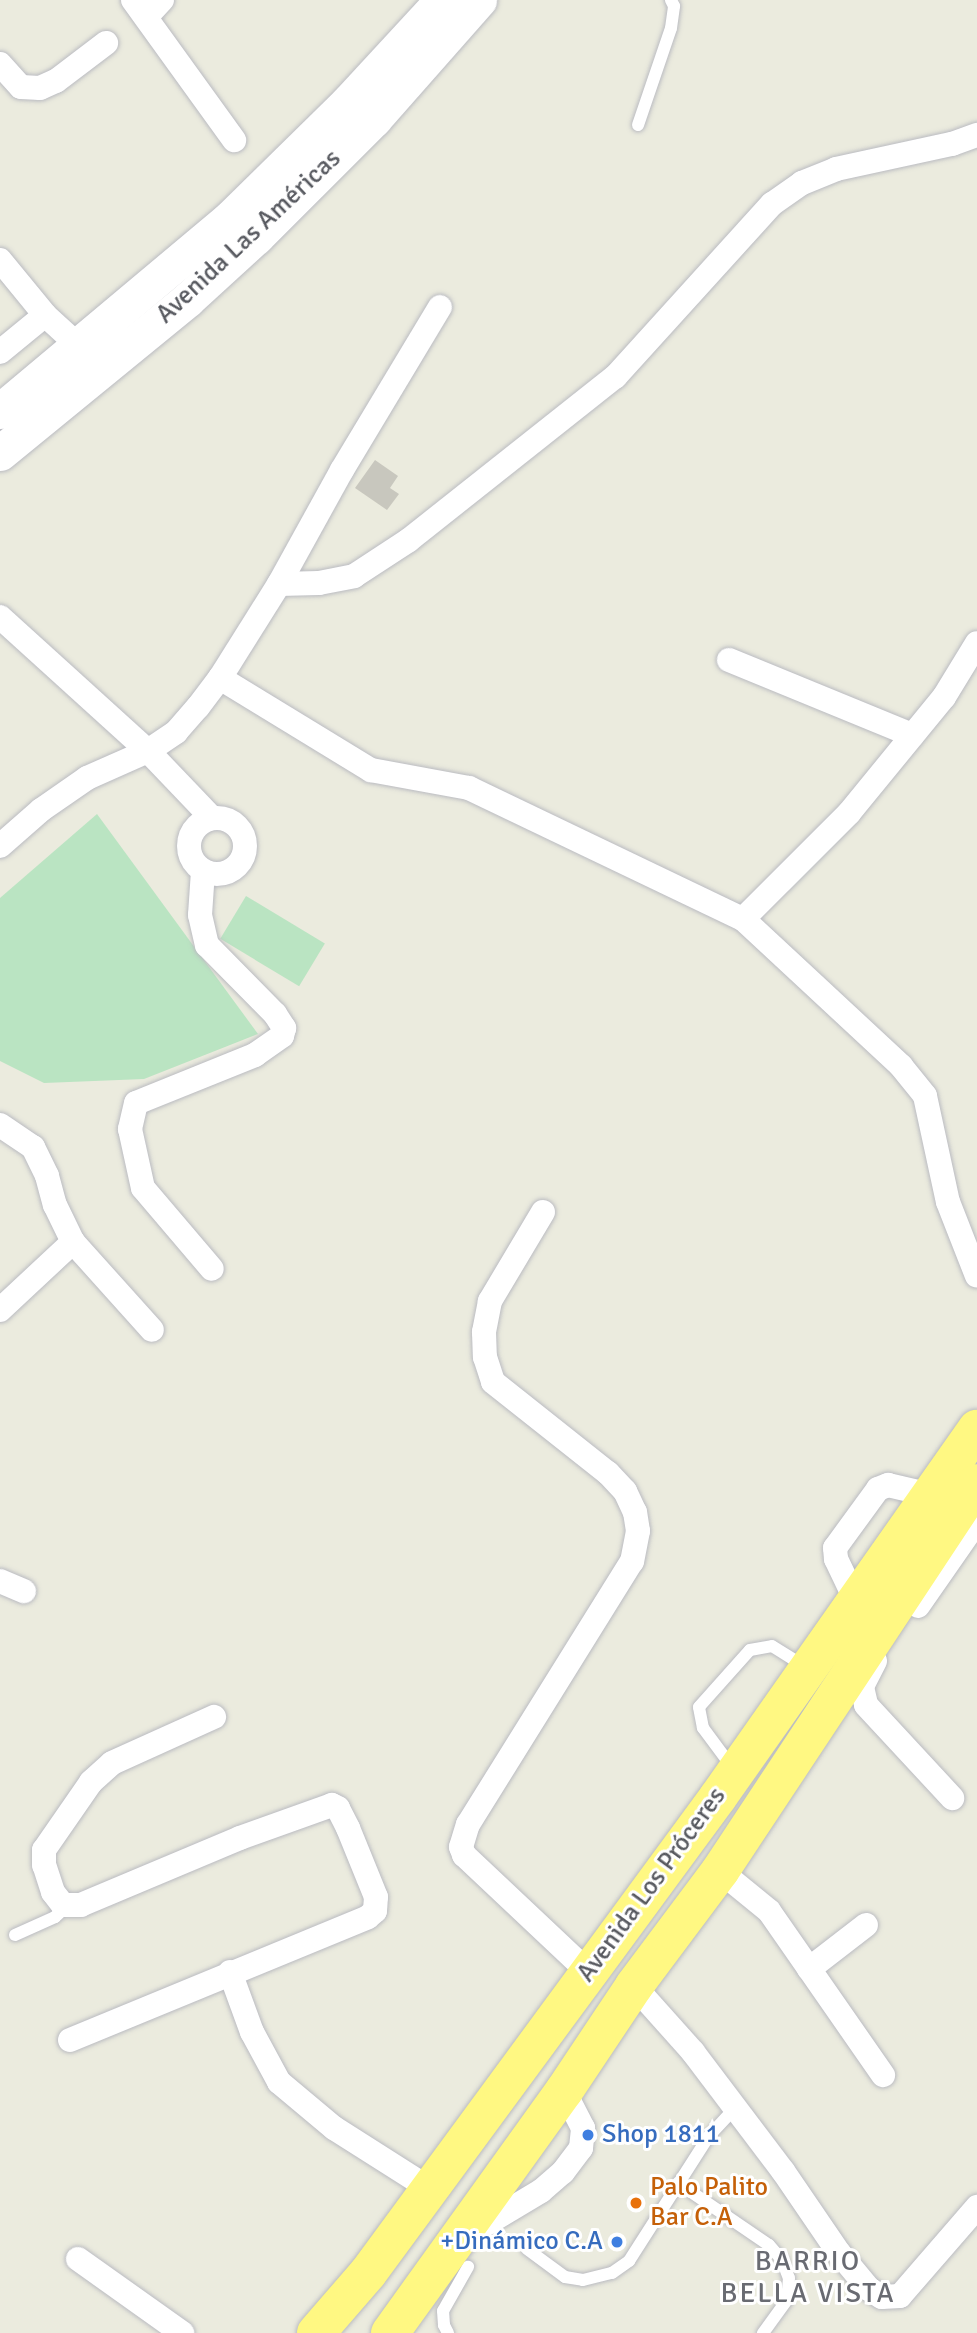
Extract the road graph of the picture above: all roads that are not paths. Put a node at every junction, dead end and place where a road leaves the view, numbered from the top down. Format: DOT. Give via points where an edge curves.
graph roads {
  1 [pos="442,0"];
  2 [pos="479,0"];
  3 [pos="671,0"];
  4 [pos="147,5"];
  5 [pos="106,43"];
  6 [pos="0,64"];
  7 [pos="638,125"];
  8 [pos="977,135"];
  9 [pos="234,140"];
  10 [pos="0,260"];
  11 [pos="440,307"];
  12 [pos="45,315"];
  13 [pos="79,346"];
  14 [pos="0,352"];
  15 [pos="0,411"];
  16 [pos="0,453"];
  17 [pos="279,584"];
  18 [pos="0,617"];
  19 [pos="977,643"];
  20 [pos="729,660"];
  21 [pos="220,678"];
  22 [pos="912,735"];
  23 [pos="148,751"];
  24 [pos="212,818"];
  25 [pos="0,846"];
  26 [pos="203,871"];
  27 [pos="743,919"];
  28 [pos="0,1125"];
  29 [pos="543,1212"];
  30 [pos="73,1242"];
  31 [pos="212,1269"];
  32 [pos="977,1276"];
  33 [pos="0,1310"];
  34 [pos="152,1330"];
  35 [pos="977,1429"];
  36 [pos="977,1483"];
  37 [pos="931,1495"];
  38 [pos="977,1521"];
  39 [pos="0,1581"];
  40 [pos="24,1591"];
  41 [pos="858,1603"];
  42 [pos="877,1644"];
  43 [pos="808,1670"];
  44 [pos="214,1717"];
  45 [pos="736,1772"];
  46 [pos="952,1798"];
  47 [pos="720,1871"];
  48 [pos="66,1906"];
  49 [pos="866,1926"];
  50 [pos="15,1935"];
  51 [pos="809,1969"];
  52 [pos="230,1972"];
  53 [pos="588,1972"];
  54 [pos="634,1986"];
  55 [pos="70,2040"];
  56 [pos="883,2075"];
  57 [pos="735,2108"];
  58 [pos="678,2183"];
  59 [pos="430,2189"];
  60 [pos="977,2207"];
  61 [pos="527,2249"];
  62 [pos="464,2251"];
  63 [pos="78,2259"];
  64 [pos="182,2333"];
  65 [pos="316,2333"];
  66 [pos="390,2333"];
  67 [pos="448,2333"];
  68 [pos="763,2333"];
  1 -- 13 [label="street, Avenida Las Américas" via="348,102 229,219"];
  2 -- 16 [label="street, Avenida Las Américas" via="374,119 256,237 188,299"];
  3 -- 7 [label="lane" via="671,28"];
  4 -- 9 [label="street"];
  5 -- 6 [label="street" via="40,88 21,87"];
  8 -- 17 [label="street" via="836,169 802,183 772,204 615,377 409,540 354,576"];
  10 -- 12 [label="street"];
  11 -- 17 [label="street"];
  12 -- 13 [label="street"];
  12 -- 14 [label="street"];
  13 -- 15 [label="street, Avenida Las Américas"];
  17 -- 21 [label="street"];
  18 -- 23 [label="street"];
  19 -- 22 [label="street" via="944,697"];
  20 -- 22 [label="street"];
  21 -- 23 [label="street" via="176,732"];
  21 -- 27 [label="street" via="371,770 469,788"];
  22 -- 27 [label="street" via="849,813"];
  23 -- 24 [label="street"];
  23 -- 25 [label="street" via="87,778"];
  24 -- 26 [label="street" via="202,822 190,837 190,856"];
  24 -- 26 [label="street" via="231,821 246,846 239,864 231,870"];
  26 -- 31 [label="street" via="200,915 207,945 275,1014 284,1028 282,1036 256,1055 136,1103 130,1129 143,1188"];
  27 -- 32 [label="street" via="901,1066 925,1097 948,1202"];
  28 -- 30 [label="street" via="33,1147"];
  29 -- 53 [label="street" via="490,1301 485,1357 493,1382 625,1491 638,1531 632,1560 468,1824 460,1847"];
  30 -- 33 [label="street"];
  30 -- 34 [label="street"];
  35 -- 37 [label="highway, Avenida Los Próceres"];
  36 -- 42 [label="highway, Avenida Los Próceres"];
  37 -- 41 [label="highway, Avenida Los Próceres"];
  37 -- 41 [label="street" via="888,1485 878,1489 835,1548"];
  38 -- 42 [label="street" via="908,1619"];
  39 -- 40 [label="street"];
  41 -- 43 [label="highway, Avenida Los Próceres"];
  42 -- 46 [label="street" via="862,1687 866,1705"];
  42 -- 47 [label="highway, Avenida Los Próceres"];
  43 -- 45 [label="highway, Avenida Los Próceres"];
  43 -- 45 [label="lane" via="772,1646 750,1650 699,1707 703,1728"];
  44 -- 48 [label="street" via="113,1763 91,1782 44,1850 53,1892"];
  45 -- 53 [label="highway, Avenida Los Próceres"];
  47 -- 51 [label="street" via="769,1911"];
  47 -- 54 [label="highway, Avenida Los Próceres"];
  48 -- 50 [label="lane" via="55,1917"];
  48 -- 52 [label="street" via="81,1905 322,1807 338,1808 376,1897 375,1910 368,1917"];
  49 -- 51 [label="street"];
  51 -- 56 [label="street"];
  52 -- 55 [label="street"];
  52 -- 59 [label="street" via="252,2032 279,2082 334,2128"];
  53 -- 59 [label="highway, Avenida Los Próceres"];
  54 -- 57 [label="street" via="694,2052"];
  54 -- 62 [label="highway, Avenida Los Próceres"];
  57 -- 58 [label="lane" via="709,2136"];
  57 -- 60 [label="street" via="839,2253 869,2289 882,2297 900,2296"];
  58 -- 61 [label="lane" via="629,2261 612,2273 583,2280 565,2277"];
  58 -- 68 [label="lane" via="769,2245 782,2260 789,2278 787,2300"];
  59 -- 65 [label="highway, Avenida Los Próceres" via="368,2273"];
  62 -- 66 [label="highway, Avenida Los Próceres"];
  62 -- 67 [label="lane" via="443,2311"];
  63 -- 64 [label="street"];
}
